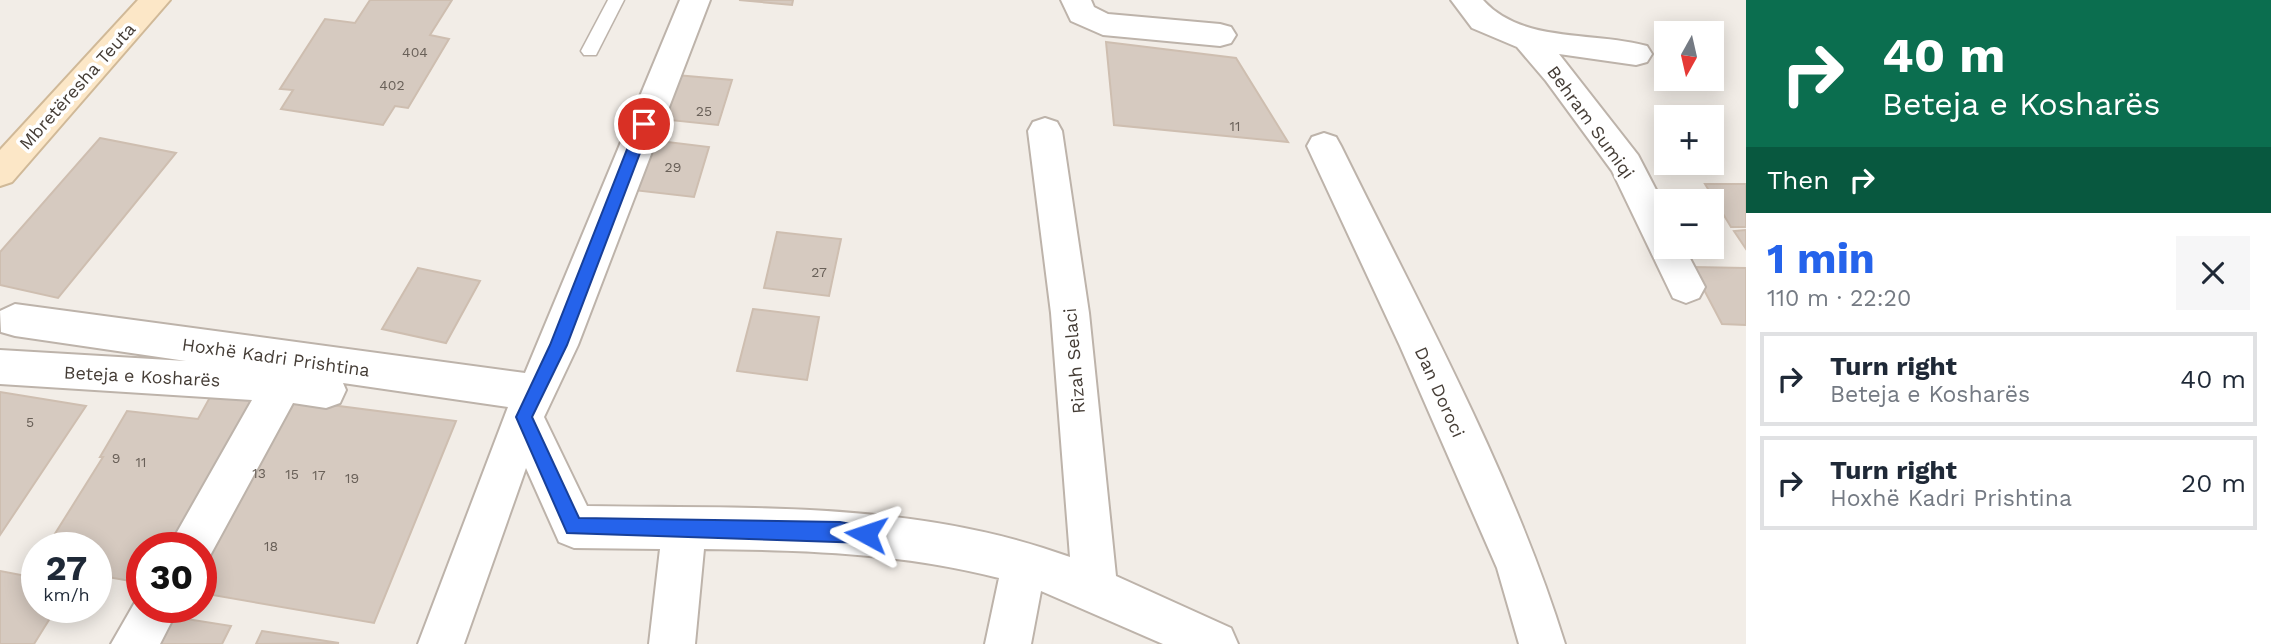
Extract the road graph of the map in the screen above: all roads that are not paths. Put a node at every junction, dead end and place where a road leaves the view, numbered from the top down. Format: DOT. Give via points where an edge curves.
graph roads {
  1 [pos="125,0"];
  2 [pos="155,0"];
  3 [pos="617,0"];
  4 [pos="695,0"];
  5 [pos="1076,0"];
  6 [pos="1466,0"];
  7 [pos="1220,35"];
  8 [pos="1528,39"];
  9 [pos="590,51"];
  10 [pos="1636,54"];
  11 [pos="1045,131"];
  12 [pos="0,142"];
  13 [pos="1324,146"];
  14 [pos="0,173"];
  15 [pos="1654,221"];
  16 [pos="1672,259"];
  17 [pos="1686,287"];
  18 [pos="15,320"];
  19 [pos="0,367"];
  20 [pos="283,384"];
  21 [pos="531,405"];
  22 [pos="684,530"];
  23 [pos="199,532"];
  24 [pos="1024,564"];
  25 [pos="1095,593"];
  26 [pos="146,623"];
  27 [pos="134,644"];
  28 [pos="441,644"];
  29 [pos="672,644"];
  30 [pos="1008,644"];
  31 [pos="1215,644"];
  32 [pos="1542,644"];
  1 -- 12 [label="main road, Mbretëresha Teuta"];
  2 -- 14 [label="main road, Mbretëresha Teuta"];
  3 -- 9 [label="lane"];
  4 -- 21 [label="street"];
  5 -- 7 [label="street" via="1082,14 1103,24"];
  6 -- 8 [label="street, Behram Sumiqi" via="1483,20"];
  8 -- 10 [label="street, Behram Sumiqi"];
  8 -- 15 [label="street, Behram Sumiqi" via="1626,164"];
  11 -- 25 [label="street, Rizah Selaci" via="1070,313"];
  13 -- 32 [label="street, Dan Doroci" via="1519,567"];
  16 -- 17 [label="street, Behram Sumiqi"];
  18 -- 21 [label="street, Hoxhë Kadri Prishtina"];
  19 -- 20 [label="street, Beteja e Kosharës"];
  20 -- 21 [label="street, Beteja e Kosharës"];
  20 -- 23 [label="street"];
  21 -- 22 [label="street" via="574,527"];
  21 -- 28 [label="street"];
  22 -- 24 [label="street" via="840,531 917,541"];
  22 -- 29 [label="street"];
  24 -- 25 [label="street"];
  24 -- 30 [label="street"];
  25 -- 31 [label="street"];
  26 -- 27 [label="street"];
}
